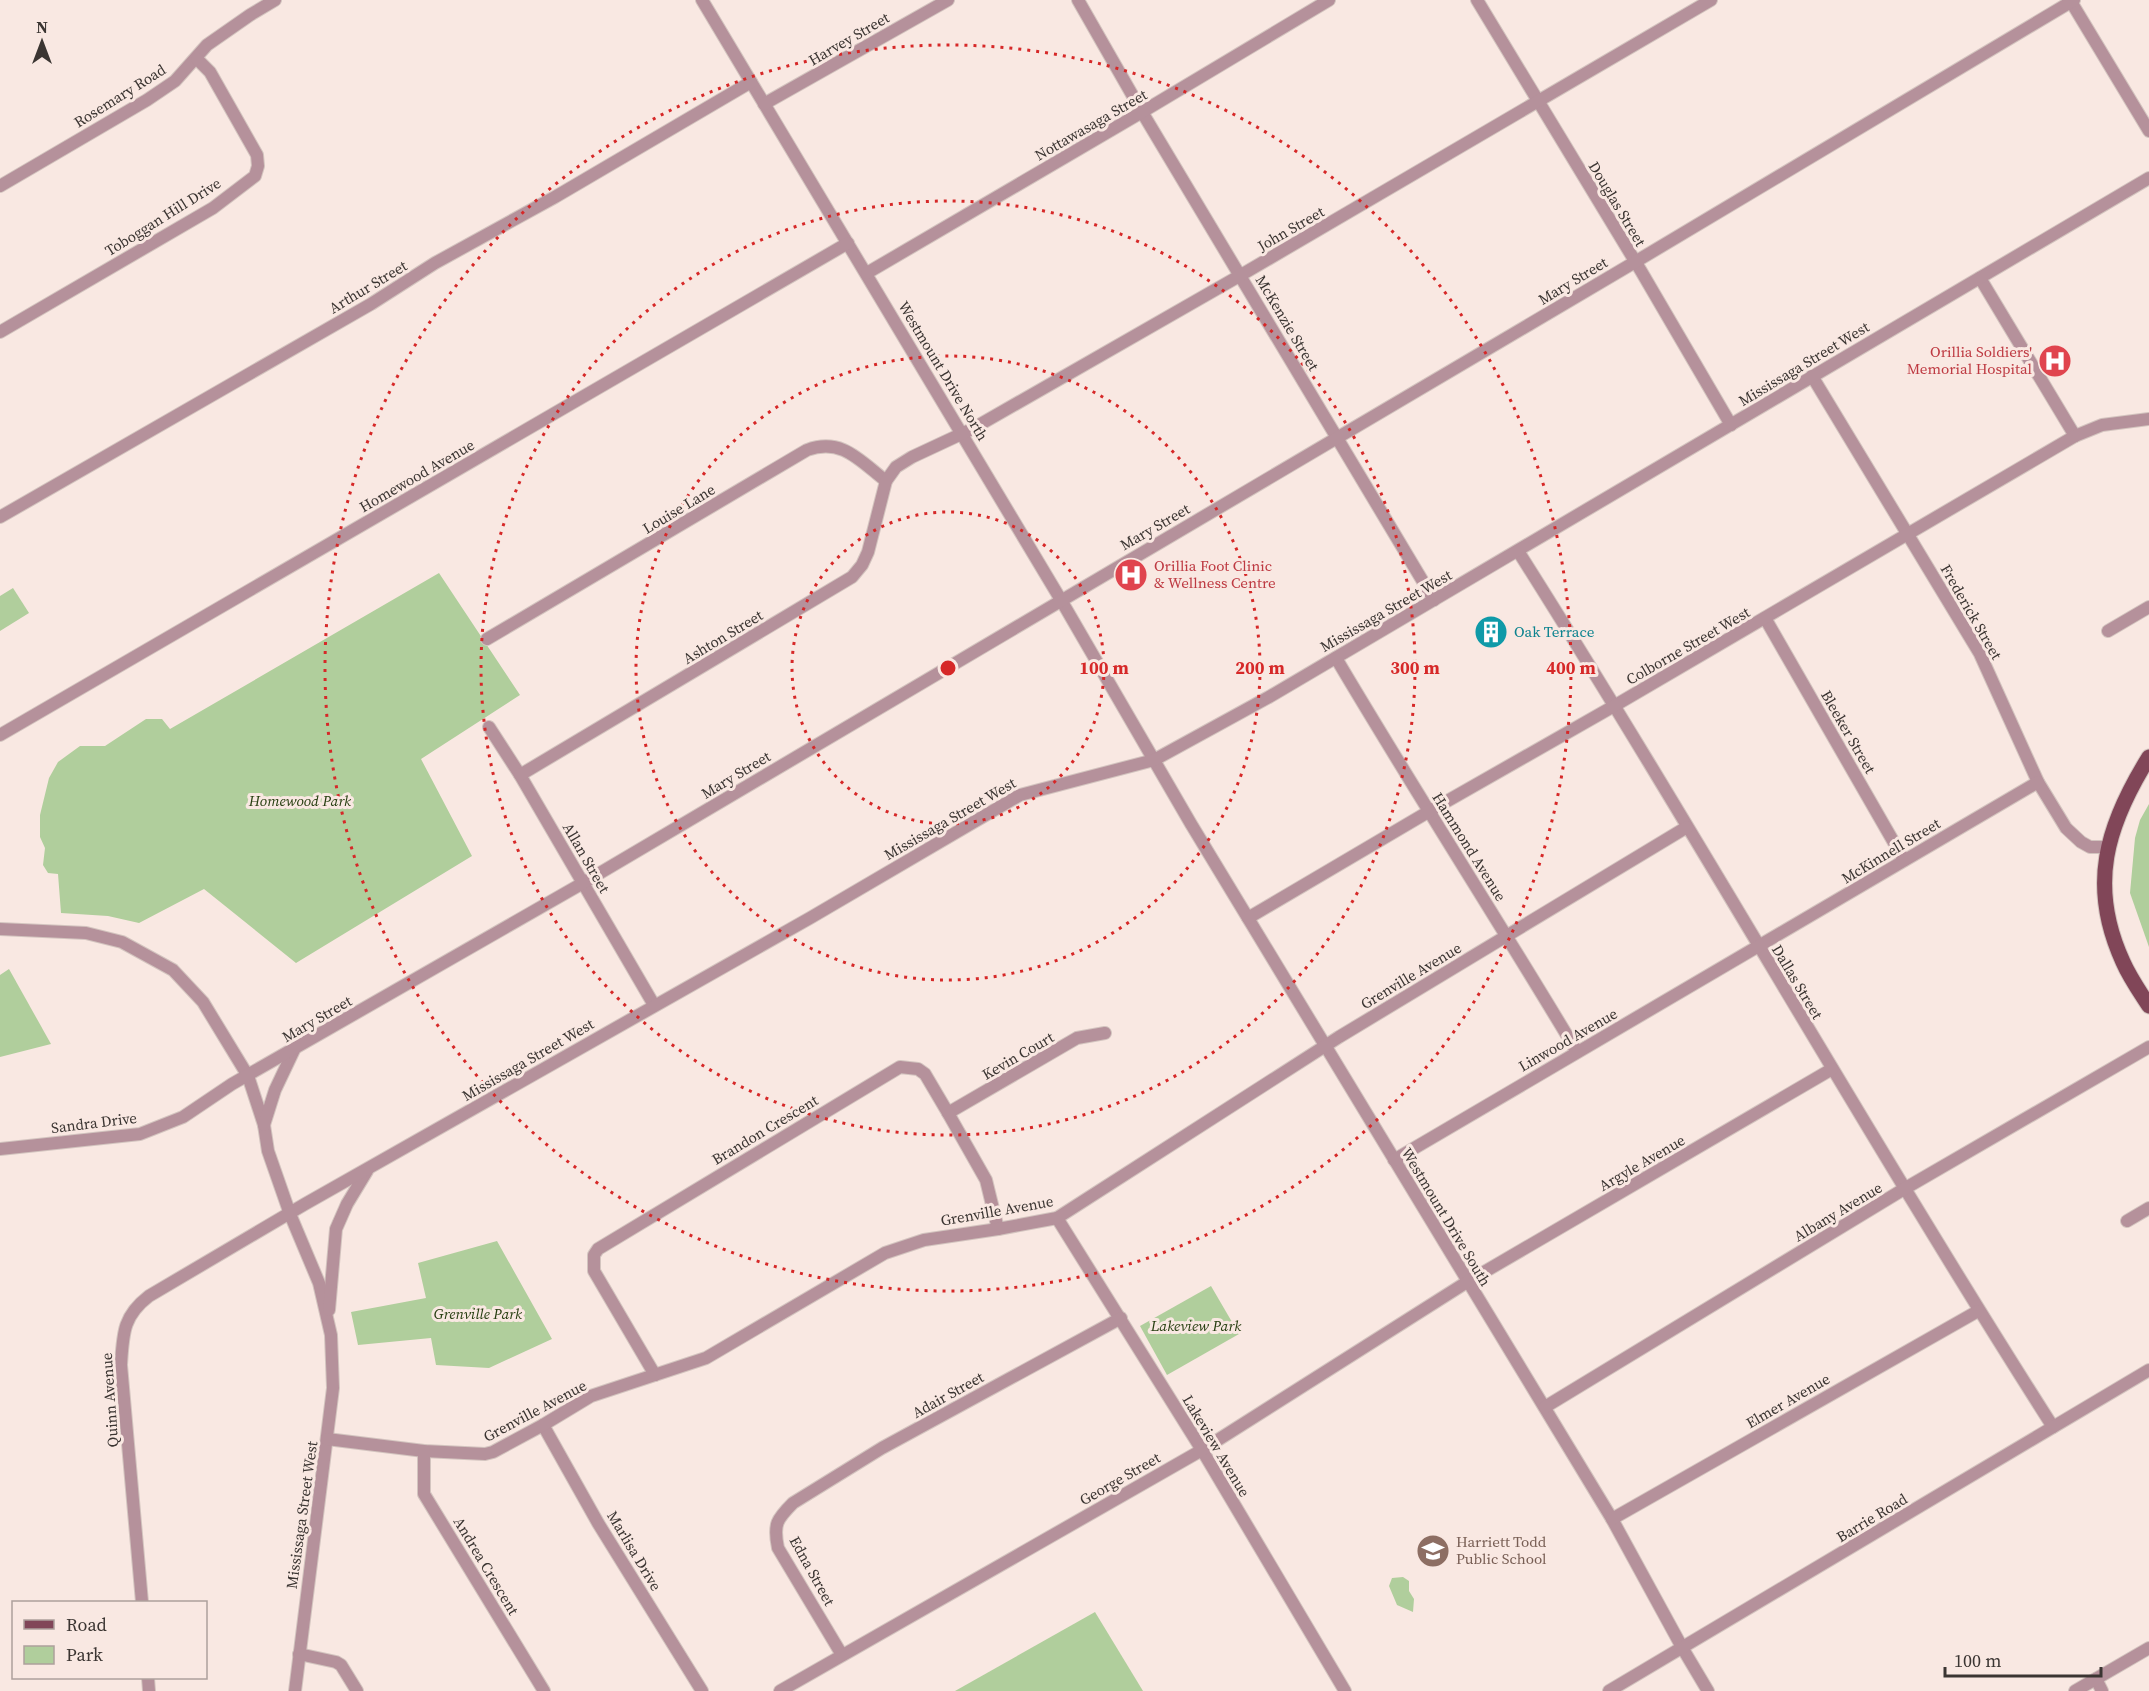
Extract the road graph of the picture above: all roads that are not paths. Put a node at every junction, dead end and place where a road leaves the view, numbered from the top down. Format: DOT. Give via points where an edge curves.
graph roads {
  1 [pos="276,0"];
  2 [pos="702,0"];
  3 [pos="948,0"];
  4 [pos="1078,0"];
  5 [pos="1329,0"];
  6 [pos="1477,0"];
  7 [pos="1711,0"];
  8 [pos="2072,0"];
  9 [pos="197,59"];
  10 [pos="751,82"];
  11 [pos="1538,102"];
  12 [pos="764,104"];
  13 [pos="1142,112"];
  14 [pos="2149,131"];
  15 [pos="2149,178"];
  16 [pos="0,186"];
  17 [pos="849,243"];
  18 [pos="1635,262"];
  19 [pos="867,273"];
  20 [pos="1241,275"];
  21 [pos="1980,278"];
  22 [pos="0,332"];
  23 [pos="1812,376"];
  24 [pos="2149,419"];
  25 [pos="1731,425"];
  26 [pos="962,434"];
  27 [pos="2075,436"];
  28 [pos="1337,437"];
  29 [pos="886,481"];
  30 [pos="0,517"];
  31 [pos="1907,534"];
  32 [pos="1518,551"];
  33 [pos="1061,600"];
  34 [pos="1434,600"];
  35 [pos="2149,607"];
  36 [pos="1766,618"];
  37 [pos="2108,631"];
  38 [pos="487,639"];
  39 [pos="1336,658"];
  40 [pos="1614,706"];
  41 [pos="489,727"];
  42 [pos="0,735"];
  43 [pos="2149,757"];
  44 [pos="1154,760"];
  45 [pos="520,775"];
  46 [pos="2038,782"];
  47 [pos="1428,812"];
  48 [pos="1687,826"];
  49 [pos="2108,848"];
  50 [pos="1904,861"];
  51 [pos="583,883"];
  52 [pos="1248,918"];
  53 [pos="0,929"];
  54 [pos="1507,935"];
  55 [pos="1759,947"];
  56 [pos="654,1005"];
  57 [pos="2149,1006"];
  58 [pos="1105,1033"];
  59 [pos="1326,1045"];
  60 [pos="2149,1047"];
  61 [pos="295,1049"];
  62 [pos="1577,1052"];
  63 [pos="1832,1069"];
  64 [pos="248,1076"];
  65 [pos="948,1113"];
  66 [pos="264,1125"];
  67 [pos="0,1149"];
  68 [pos="1394,1160"];
  69 [pos="368,1169"];
  70 [pos="1905,1189"];
  71 [pos="2149,1208"];
  72 [pos="290,1214"];
  73 [pos="1057,1218"];
  74 [pos="2127,1221"];
  75 [pos="998,1229"];
  76 [pos="1467,1282"];
  77 [pos="1978,1311"];
  78 [pos="1121,1318"];
  79 [pos="329,1327"];
  80 [pos="2149,1370"];
  81 [pos="655,1375"];
  82 [pos="1545,1407"];
  83 [pos="543,1425"];
  84 [pos="2053,1428"];
  85 [pos="327,1439"];
  86 [pos="1202,1450"];
  87 [pos="424,1451"];
  88 [pos="793,1503"];
  89 [pos="1612,1519"];
  90 [pos="142,1601"];
  91 [pos="2149,1648"];
  92 [pos="1683,1649"];
  93 [pos="299,1654"];
  94 [pos="842,1655"];
  95 [pos="2096,1679"];
  96 [pos="295,1691"];
  97 [pos="357,1691"];
  98 [pos="544,1691"];
  99 [pos="702,1691"];
  100 [pos="780,1691"];
  101 [pos="1345,1691"];
  102 [pos="1609,1691"];
  103 [pos="1708,1691"];
  104 [pos="2075,1691"];
  105 [pos="2102,1691"];
  1 -- 9 [label="street, Rosemary Road" via="207,45"];
  2 -- 10 [label="street, Westmount Drive North"];
  3 -- 12 [label="street, Harvey Street"];
  4 -- 13 [label="street, McKenzie Street"];
  5 -- 13 [label="street, Nottawasaga Street"];
  6 -- 11 [label="street, Douglas Street"];
  7 -- 11 [label="street, John Street"];
  8 -- 14 [label="street"];
  8 -- 18 [label="street, Mary Street"];
  9 -- 16 [label="street, Rosemary Road" via="175,81 147,100"];
  9 -- 22 [label="street, Toboggan Hill Drive" via="210,72 256,155 255,176 213,208"];
  10 -- 12 [label="street, Westmount Drive North"];
  10 -- 30 [label="street, Arthur Street"];
  11 -- 18 [label="street, Douglas Street"];
  11 -- 20 [label="street, John Street"];
  12 -- 17 [label="street, Westmount Drive North"];
  13 -- 19 [label="street, Nottawasaga Street"];
  13 -- 20 [label="street, McKenzie Street"];
  15 -- 21 [label="street, Mississaga Street West"];
  17 -- 19 [label="street, Westmount Drive North"];
  17 -- 42 [label="street, Homewood Avenue"];
  18 -- 25 [label="street, Douglas Street"];
  18 -- 28 [label="street, Mary Street"];
  19 -- 26 [label="street, Westmount Drive North"];
  20 -- 26 [label="street, John Street"];
  20 -- 28 [label="street, McKenzie Street"];
  21 -- 23 [label="street, Mississaga Street West"];
  21 -- 27 [label="street"];
  23 -- 25 [label="street, Mississaga Street West"];
  23 -- 31 [label="street, Frederick Street"];
  24 -- 27 [label="street, Colborne Street West" via="2102,425"];
  25 -- 32 [label="street, Mississaga Street West"];
  26 -- 29 [label="street, John Street" via="912,457 896,467"];
  26 -- 33 [label="street, Westmount Drive North"];
  27 -- 31 [label="street, Colborne Street West"];
  28 -- 33 [label="street, Mary Street"];
  28 -- 34 [label="street, McKenzie Street"];
  29 -- 38 [label="street, Louise Lane" via="842,448 813,448"];
  29 -- 45 [label="street, Ashton Street" via="868,552 852,577"];
  31 -- 36 [label="street, Colborne Street West"];
  31 -- 46 [label="street, Frederick Street" via="1980,654"];
  32 -- 34 [label="street, Mississaga Street West"];
  32 -- 40 [label="street, Dallas Street"];
  33 -- 44 [label="street, Westmount Drive North"];
  33 -- 51 [label="street, Mary Street"];
  34 -- 39 [label="street, Mississaga Street West"];
  35 -- 37 [label="street"];
  36 -- 40 [label="street, Colborne Street West"];
  36 -- 50 [label="street, Bleeker Street"];
  39 -- 44 [label="street, Mississaga Street West"];
  39 -- 47 [label="street, Hammond Avenue"];
  40 -- 47 [label="street, Colborne Street West"];
  40 -- 48 [label="street, Dallas Street"];
  41 -- 45 [label="street, Allan Street"];
  43 -- 49 [label="main road" via="2115,820"];
  44 -- 52 [label="street, Westmount Drive South"];
  44 -- 56 [label="street, Mississaga Street West" via="1020,795"];
  45 -- 51 [label="street, Allan Street"];
  46 -- 49 [label="street, Frederick Street" via="2066,828 2090,847"];
  46 -- 50 [label="street, McKinnell Street"];
  47 -- 52 [label="street, Colborne Street West"];
  47 -- 54 [label="street, Hammond Avenue"];
  48 -- 54 [label="street, Grenville Avenue"];
  48 -- 55 [label="street, Dallas Street"];
  49 -- 57 [label="main road" via="2104,879 2109,924 2124,964"];
  50 -- 55 [label="street, McKinnell Street"];
  51 -- 56 [label="street, Allan Street"];
  51 -- 61 [label="street, Mary Street"];
  52 -- 59 [label="street, Westmount Drive South"];
  53 -- 64 [label="street" via="86,933 122,942 173,970 202,1002"];
  54 -- 59 [label="street, Grenville Avenue"];
  54 -- 62 [label="street, Hammond Avenue"];
  55 -- 62 [label="street, Linwood Avenue"];
  55 -- 63 [label="street, Dallas Street"];
  56 -- 69 [label="street, Mississaga Street West"];
  58 -- 65 [label="street, Kevin Court" via="1077,1038"];
  59 -- 68 [label="street, Westmount Drive South"];
  59 -- 73 [label="street, Grenville Avenue"];
  60 -- 70 [label="street, Albany Avenue"];
  61 -- 64 [label="street, Mary Street"];
  61 -- 66 [label="street" via="275,1090"];
  62 -- 68 [label="street, Linwood Avenue"];
  63 -- 70 [label="street, Dallas Street"];
  63 -- 76 [label="street, Argyle Avenue"];
  64 -- 66 [label="street"];
  64 -- 67 [label="street, Sandra Drive" via="183,1117 140,1134"];
  65 -- 75 [label="street, Brandon Crescent" via="986,1180"];
  65 -- 81 [label="street, Brandon Crescent" via="925,1074 900,1067 598,1249 594,1271"];
  66 -- 72 [label="street" via="268,1151"];
  68 -- 76 [label="street, Westmount Drive South"];
  69 -- 72 [label="street, Mississaga Street West"];
  69 -- 79 [label="street" via="336,1228"];
  70 -- 77 [label="street, Dallas Street"];
  70 -- 82 [label="street, Albany Avenue"];
  71 -- 74 [label="street"];
  72 -- 79 [label="street, Mississaga Street West" via="319,1283"];
  72 -- 90 [label="street, Quinn Avenue" via="149,1296 127,1319 121,1365"];
  73 -- 75 [label="street, Grenville Avenue"];
  73 -- 78 [label="street, Lakeview Avenue"];
  75 -- 81 [label="street, Grenville Avenue" via="924,1240 885,1253 724,1349"];
  76 -- 82 [label="street, Westmount Drive South"];
  76 -- 86 [label="street, George Street"];
  77 -- 84 [label="street, Dallas Street"];
  77 -- 89 [label="street, Elmer Avenue"];
  78 -- 86 [label="street, Lakeview Avenue"];
  78 -- 88 [label="street, Adair Street" via="882,1448"];
  79 -- 85 [label="street, Mississaga Street West" via="333,1388"];
  80 -- 84 [label="street, Barrie Road"];
  81 -- 83 [label="street, Grenville Avenue" via="591,1396"];
  82 -- 89 [label="street, Westmount Drive South"];
  83 -- 87 [label="street, Grenville Avenue" via="485,1454"];
  83 -- 99 [label="street, Marlisa Drive"];
  84 -- 92 [label="street, Barrie Road"];
  85 -- 87 [label="street, Grenville Avenue"];
  85 -- 93 [label="street, Mississaga Street West"];
  86 -- 94 [label="street, George Street"];
  86 -- 101 [label="street, Lakeview Avenue"];
  87 -- 98 [label="street, Andrea Crescent" via="424,1494"];
  88 -- 94 [label="street, Edna Street" via="776,1523 778,1548"];
  89 -- 92 [label="street, Westmount Drive South"];
  91 -- 95 [label="street"];
  92 -- 102 [label="street, Barrie Road"];
  92 -- 103 [label="street, Westmount Drive South"];
  93 -- 96 [label="street, Mississaga Street West"];
  93 -- 97 [label="street" via="341,1665"];
  94 -- 100 [label="street, George Street"];
  95 -- 104 [label="street"];
  95 -- 105 [label="street"];
}
